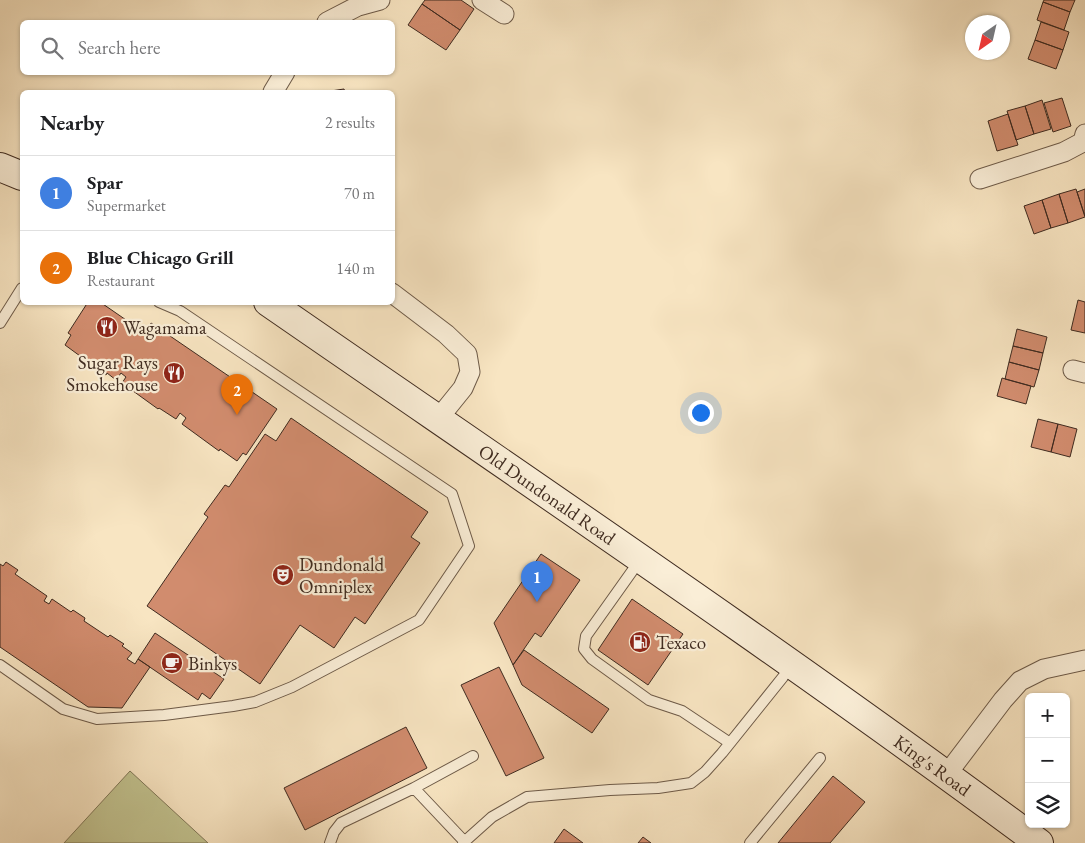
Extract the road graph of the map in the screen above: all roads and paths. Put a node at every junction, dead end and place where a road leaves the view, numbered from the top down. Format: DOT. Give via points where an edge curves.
graph roads {
  1 [pos="380,0"];
  2 [pos="482,0"];
  3 [pos="504,14"];
  4 [pos="331,20"];
  5 [pos="283,75"];
  6 [pos="274,90"];
  7 [pos="1085,134"];
  8 [pos="0,167"];
  9 [pos="20,175"];
  10 [pos="980,179"];
  11 [pos="20,291"];
  12 [pos="395,296"];
  13 [pos="167,305"];
  14 [pos="272,305"];
  15 [pos="0,324"];
  16 [pos="438,419"];
  17 [pos="640,559"];
  18 [pos="1085,660"];
  19 [pos="791,664"];
  20 [pos="0,665"];
  21 [pos="825,687"];
  22 [pos="730,743"];
  23 [pos="473,756"];
  24 [pos="820,758"];
  25 [pos="946,774"];
  26 [pos="414,788"];
  27 [pos="464,842"];
  28 [pos="330,843"];
  29 [pos="750,843"];
  30 [pos="1039,843"];
  1 -- 4 [label="street" via="358,6"];
  2 -- 3 [label="street"];
  5 -- 6 [label="street"];
  7 -- 10 [label="street" via="1083,142 1064,152"];
  8 -- 9 [label="street"];
  11 -- 15 [label="lane"];
  12 -- 16 [label="street" via="467,354 470,372 463,388"];
  13 -- 20 [label="lane" via="452,494 469,546 419,620 292,687 255,702 164,715 97,719 63,709"];
  14 -- 16 [label="street, Old Dundonald Road"];
  16 -- 17 [label="street, Old Dundonald Road"];
  17 -- 19 [label="street, Old Dundonald Road"];
  17 -- 22 [label="lane" via="586,636 584,649 592,659 649,700 687,714"];
  18 -- 25 [label="street" via="1044,669 1020,681"];
  19 -- 21 [label="street, Old Dundonald Road"];
  19 -- 22 [label="lane"];
  21 -- 25 [label="street, King's Road"];
  22 -- 27 [label="lane" via="691,783 527,797 492,817"];
  23 -- 26 [label="lane"];
  24 -- 29 [label="lane"];
  25 -- 30 [label="street, King's Road"];
  26 -- 27 [label="lane"];
  26 -- 28 [label="lane" via="342,823"];
}
